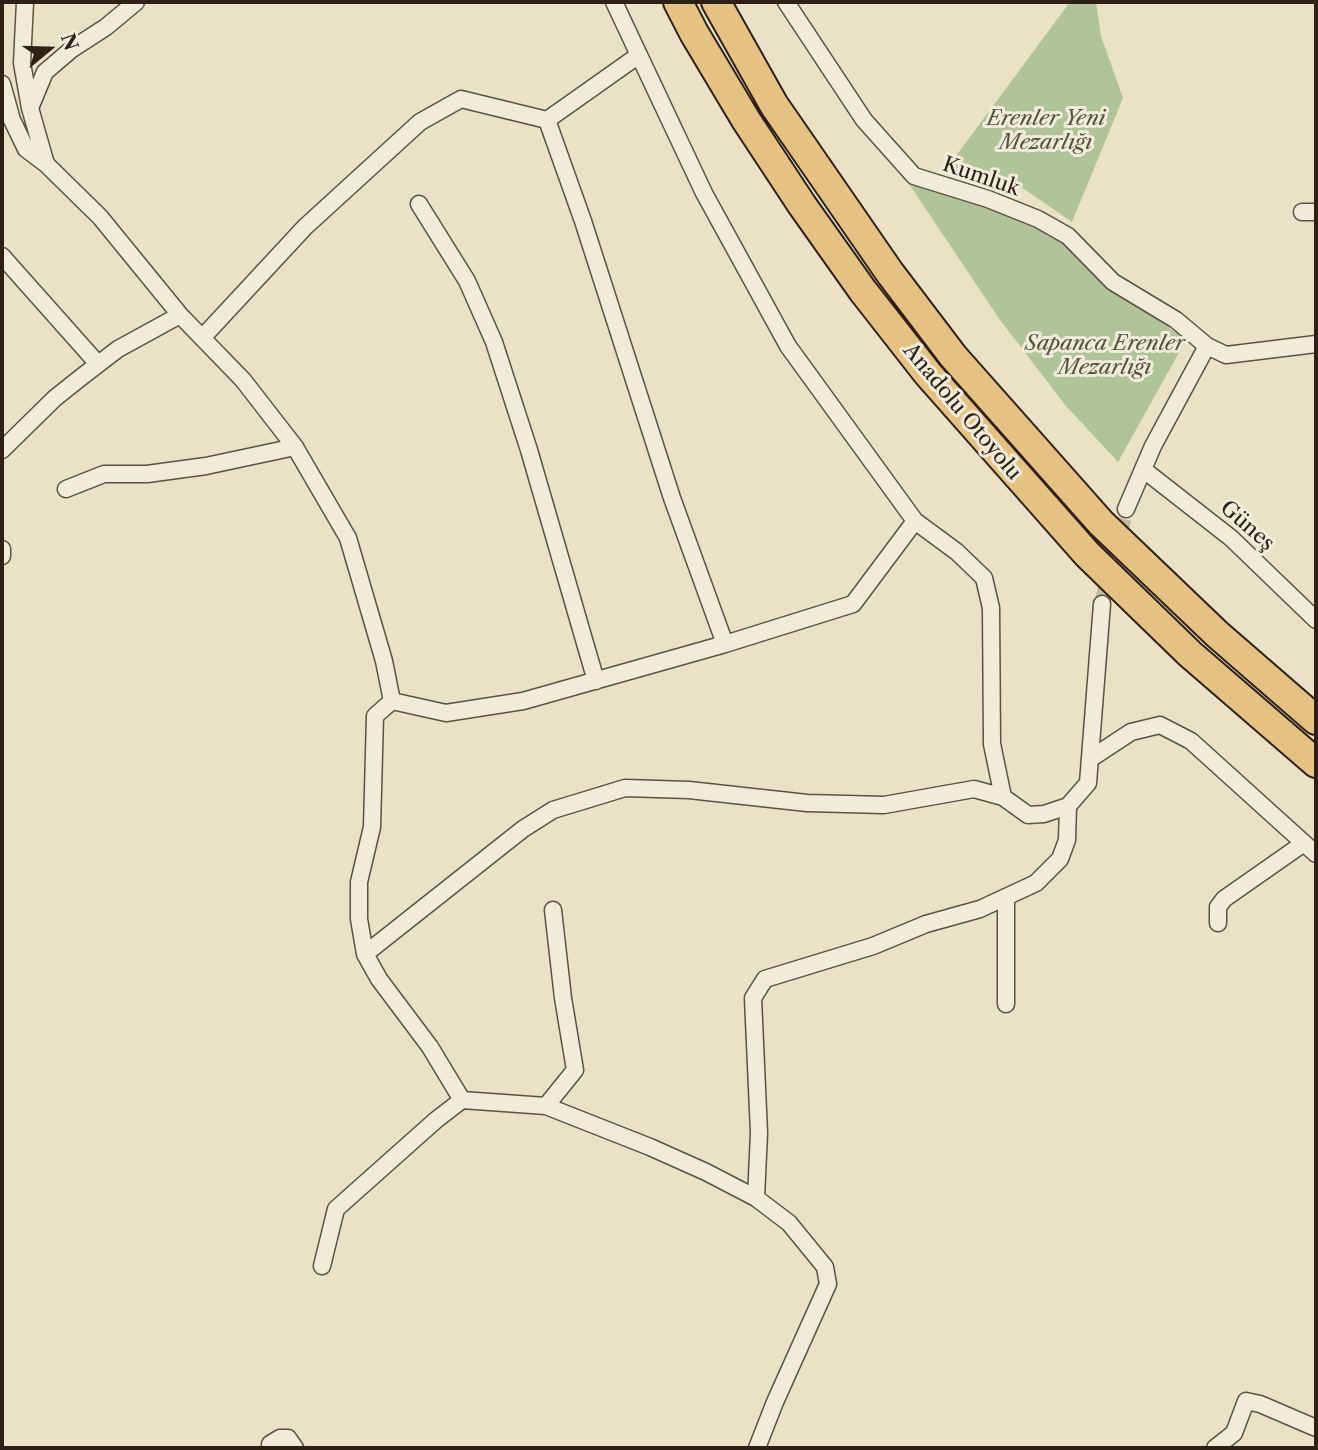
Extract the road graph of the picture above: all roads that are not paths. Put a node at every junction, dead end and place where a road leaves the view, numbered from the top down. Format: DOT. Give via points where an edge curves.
graph roads {
  1 [pos="25,2"];
  2 [pos="136,2"];
  3 [pos="614,2"];
  4 [pos="678,2"];
  5 [pos="716,2"];
  6 [pos="786,2"];
  7 [pos="639,55"];
  8 [pos="2,84"];
  9 [pos="30,108"];
  10 [pos="547,120"];
  11 [pos="46,164"];
  12 [pos="419,204"];
  13 [pos="2,256"];
  14 [pos="180,315"];
  15 [pos="202,338"];
  16 [pos="1316,344"];
  17 [pos="1206,346"];
  18 [pos="98,364"];
  19 [pos="295,447"];
  20 [pos="2,450"];
  21 [pos="1144,470"];
  22 [pos="66,489"];
  23 [pos="1126,509"];
  24 [pos="915,522"];
  25 [pos="2,549"];
  26 [pos="2,556"];
  27 [pos="1102,604"];
  28 [pos="1316,620"];
  29 [pos="725,644"];
  30 [pos="596,681"];
  31 [pos="392,701"];
  32 [pos="1316,720"];
  33 [pos="1090,759"];
  34 [pos="1316,763"];
  35 [pos="1003,797"];
  36 [pos="1068,806"];
  37 [pos="1310,848"];
  38 [pos="1006,897"];
  39 [pos="553,910"];
  40 [pos="1217,923"];
  41 [pos="365,954"];
  42 [pos="1006,1004"];
  43 [pos="462,1100"];
  44 [pos="546,1107"];
  45 [pos="756,1198"];
  46 [pos="322,1266"];
  47 [pos="1316,1428"];
  48 [pos="270,1444"];
  49 [pos="295,1448"];
  50 [pos="757,1448"];
  51 [pos="1214,1448"];
  1 -- 9 [label="street" via="22,63"];
  2 -- 9 [label="street" via="46,72"];
  3 -- 7 [label="street"];
  4 -- 34 [label="highway, Anadolu Otoyolu" via="802,205 928,374 1087,554 1190,654"];
  5 -- 32 [label="highway, Anadolu Otoyolu" via="774,105 953,356 1101,523"];
  6 -- 17 [label="street, Kumluk" via="864,120 914,176 988,199 1068,236 1113,282 1176,320"];
  7 -- 10 [label="street"];
  7 -- 24 [label="street" via="704,193 788,345"];
  8 -- 11 [label="street" via="26,149"];
  9 -- 11 [label="street"];
  10 -- 15 [label="street" via="461,99 420,122 304,227"];
  10 -- 29 [label="street"];
  11 -- 14 [label="street" via="100,217"];
  12 -- 30 [label="street" via="467,281 494,342"];
  13 -- 18 [label="street"];
  14 -- 15 [label="street"];
  14 -- 18 [label="street"];
  15 -- 19 [label="street" via="243,380"];
  16 -- 17 [label="street" via="1226,355"];
  17 -- 21 [label="street"];
  18 -- 20 [label="street"];
  19 -- 22 [label="street" via="206,466 104,474"];
  19 -- 31 [label="street" via="348,538"];
  21 -- 23 [label="street"];
  21 -- 28 [label="street, Güneş" via="1231,538"];
  24 -- 29 [label="street" via="853,604"];
  24 -- 35 [label="street" via="984,578 991,608 992,744"];
  25 -- 26 [label="street"];
  27 -- 33 [label="street"];
  29 -- 30 [label="street"];
  30 -- 31 [label="street" via="523,701 446,713"];
  31 -- 41 [label="street" via="375,716 372,827 359,882"];
  33 -- 36 [label="street" via="1088,783"];
  33 -- 37 [label="street" via="1131,732 1160,725 1191,741"];
  35 -- 36 [label="street" via="1028,815"];
  35 -- 41 [label="street" via="974,789 884,805 625,788 553,810 523,829"];
  36 -- 38 [label="street" via="1067,840 1060,859 1035,883"];
  37 -- 40 [label="street" via="1224,899 1218,907"];
  38 -- 42 [label="street"];
  38 -- 45 [label="street" via="873,946 765,979 753,998 759,1133"];
  39 -- 44 [label="street" via="575,1070"];
  41 -- 43 [label="street"];
  43 -- 44 [label="street"];
  43 -- 46 [label="street" via="337,1209"];
  44 -- 45 [label="street" via="661,1152"];
  45 -- 50 [label="street" via="789,1223 825,1267 828,1284"];
  47 -- 51 [label="street" via="1247,1401 1234,1433"];
  48 -- 49 [label="street" via="288,1438"];
}
